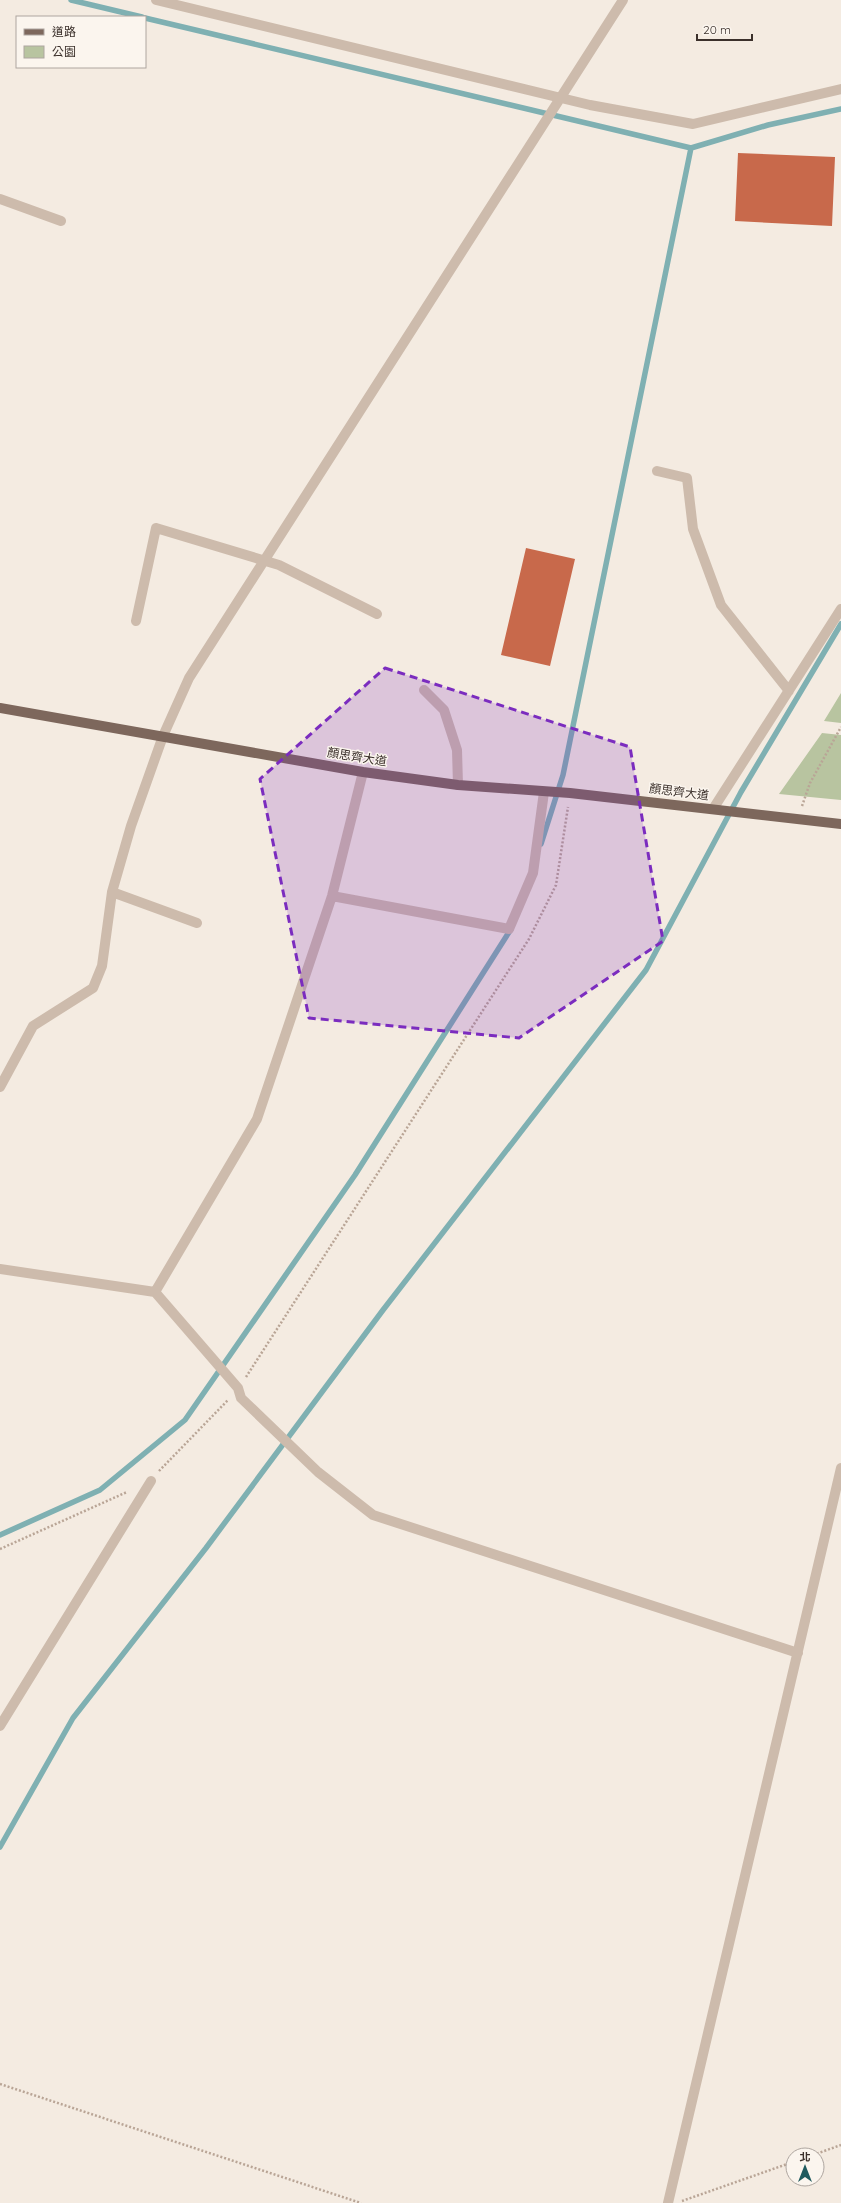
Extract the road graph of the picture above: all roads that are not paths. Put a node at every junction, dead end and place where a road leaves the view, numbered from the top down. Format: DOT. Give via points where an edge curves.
graph roads {
  1 [pos="156,0"];
  2 [pos="623,0"];
  3 [pos="841,89"];
  4 [pos="560,98"];
  5 [pos="0,199"];
  6 [pos="61,221"];
  7 [pos="657,471"];
  8 [pos="264,561"];
  9 [pos="841,609"];
  10 [pos="377,614"];
  11 [pos="136,621"];
  12 [pos="424,690"];
  13 [pos="789,691"];
  14 [pos="0,708"];
  15 [pos="163,736"];
  16 [pos="363,772"];
  17 [pos="458,784"];
  18 [pos="544,792"];
  19 [pos="713,809"];
  20 [pos="841,824"];
  21 [pos="112,892"];
  22 [pos="332,896"];
  23 [pos="197,923"];
  24 [pos="0,1087"];
  25 [pos="0,1269"];
  26 [pos="155,1292"];
  27 [pos="841,1468"];
  28 [pos="151,1481"];
  29 [pos="798,1653"];
  30 [pos="0,1726"];
  31 [pos="668,2203"];
  1 -- 4 [label="street"];
  2 -- 4 [label="street"];
  3 -- 4 [label="street" via="693,124"];
  4 -- 8 [label="street"];
  5 -- 6 [label="street"];
  7 -- 13 [label="street" via="687,478 693,529 721,605"];
  8 -- 10 [label="street" via="279,565"];
  8 -- 11 [label="street" via="156,528"];
  8 -- 15 [label="street" via="189,678"];
  9 -- 13 [label="street"];
  12 -- 17 [label="street" via="444,710 457,750"];
  13 -- 19 [label="street"];
  14 -- 15 [label="main road, 顏思齊大道"];
  15 -- 16 [label="main road, 顏思齊大道"];
  15 -- 21 [label="street" via="131,826"];
  16 -- 17 [label="main road, 顏思齊大道"];
  16 -- 22 [label="street"];
  17 -- 18 [label="main road, 顏思齊大道"];
  18 -- 19 [label="main road, 顏思齊大道"];
  18 -- 22 [label="street" via="533,873 509,929"];
  19 -- 20 [label="main road, 顏思齊大道"];
  21 -- 23 [label="street"];
  21 -- 24 [label="street" via="102,966 93,988 33,1026"];
  22 -- 26 [label="street" via="257,1119"];
  25 -- 26 [label="street"];
  26 -- 29 [label="street" via="238,1388 241,1398 318,1472 373,1515"];
  27 -- 29 [label="street"];
  28 -- 30 [label="street"];
  29 -- 31 [label="street"];
}
